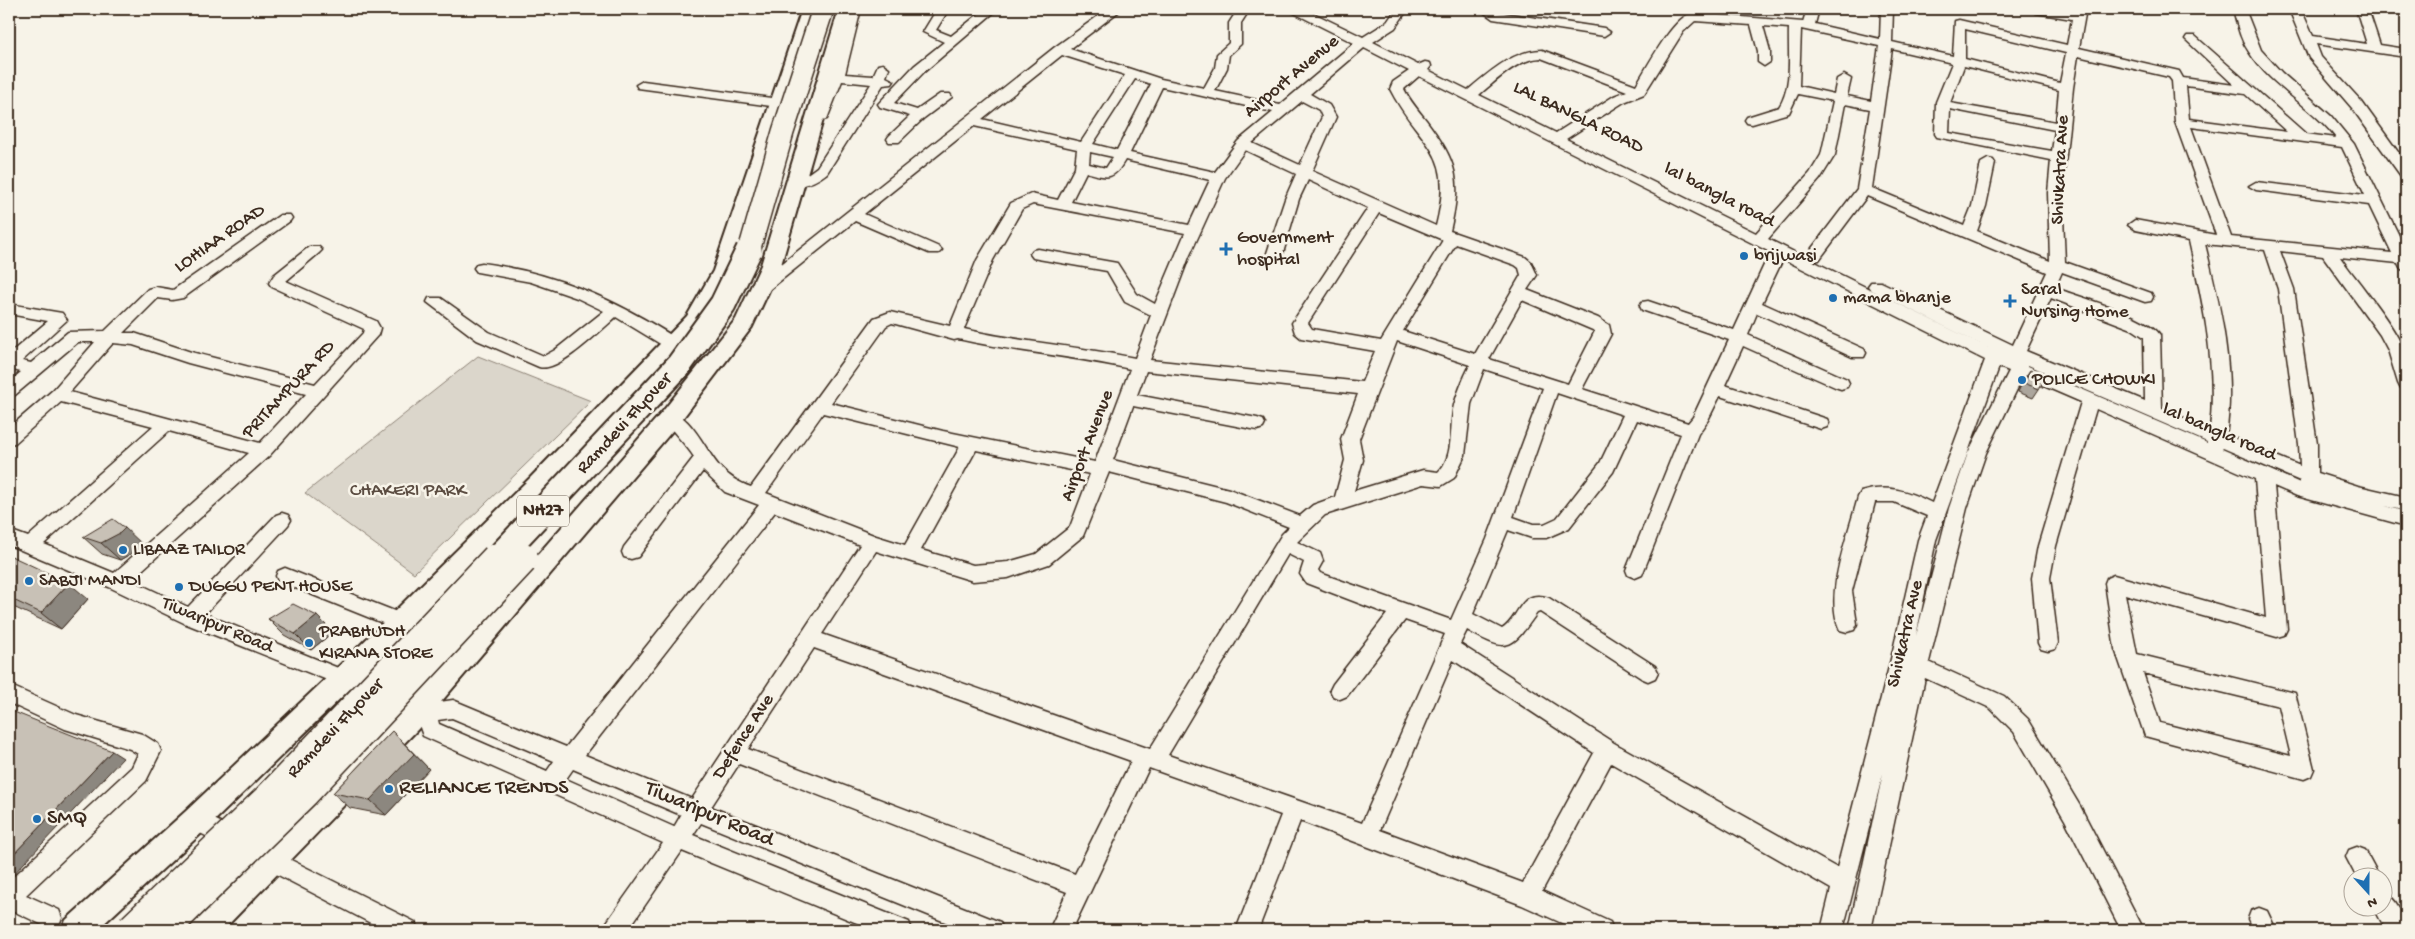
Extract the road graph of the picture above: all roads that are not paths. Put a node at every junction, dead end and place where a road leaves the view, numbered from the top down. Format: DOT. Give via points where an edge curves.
graph roads {
  1 [pos="810,9"];
  2 [pos="822,9"];
  3 [pos="837,9"];
  4 [pos="847,9"];
  5 [pos="855,9"];
  6 [pos="943,9"];
  7 [pos="992,9"];
  8 [pos="1116,9"];
  9 [pos="1244,9"];
  10 [pos="1296,9"];
  11 [pos="1312,9"];
  12 [pos="1402,9"];
  13 [pos="1485,9"];
  14 [pos="1777,9"];
  15 [pos="1814,9"];
  16 [pos="1887,9"];
  17 [pos="1961,9"];
  18 [pos="2036,9"];
  19 [pos="2238,9"];
  20 [pos="2295,9"];
  21 [pos="2362,9"];
  22 [pos="1693,13"];
  23 [pos="2080,13"];
  24 [pos="1756,22"];
  25 [pos="1959,24"];
  26 [pos="1772,25"];
  27 [pos="1802,26"];
  28 [pos="1604,32"];
  29 [pos="2191,39"];
  30 [pos="2308,39"];
  31 [pos="1368,40"];
  32 [pos="952,41"];
  33 [pos="1886,44"];
  34 [pos="2375,49"];
  35 [pos="1060,50"];
  36 [pos="2073,50"];
  37 [pos="2406,53"];
  38 [pos="1959,61"];
  39 [pos="1764,62"];
  40 [pos="1423,68"];
  41 [pos="880,74"];
  42 [pos="1132,74"];
  43 [pos="837,77"];
  44 [pos="1844,79"];
  45 [pos="2179,81"];
  46 [pos="1158,82"];
  47 [pos="905,83"];
  48 [pos="644,85"];
  49 [pos="1210,88"];
  50 [pos="2066,88"];
  51 [pos="1792,89"];
  52 [pos="1639,91"];
  53 [pos="2251,91"];
  54 [pos="1473,93"];
  55 [pos="1302,95"];
  56 [pos="945,97"];
  57 [pos="1840,99"];
  58 [pos="779,103"];
  59 [pos="1876,106"];
  60 [pos="1953,106"];
  61 [pos="1283,110"];
  62 [pos="919,115"];
  63 [pos="1752,120"];
  64 [pos="971,121"];
  65 [pos="2182,122"];
  66 [pos="2062,128"];
  67 [pos="1559,136"];
  68 [pos="2302,138"];
  69 [pos="894,139"];
  70 [pos="1243,144"];
  71 [pos="2347,144"];
  72 [pos="1084,147"];
  73 [pos="1122,156"];
  74 [pos="2059,157"];
  75 [pos="1988,163"];
  76 [pos="1082,167"];
  77 [pos="1304,172"];
  78 [pos="2406,173"];
  79 [pos="1218,177"];
  80 [pos="800,181"];
  81 [pos="2256,186"];
  82 [pos="1864,190"];
  83 [pos="2375,201"];
  84 [pos="1062,205"];
  85 [pos="1376,206"];
  86 [pos="853,215"];
  87 [pos="285,218"];
  88 [pos="2135,225"];
  89 [pos="1192,230"];
  90 [pos="1969,234"];
  91 [pos="1447,236"];
  92 [pos="1761,236"];
  93 [pos="2196,238"];
  94 [pos="2225,240"];
  95 [pos="2271,246"];
  96 [pos="314,250"];
  97 [pos="934,250"];
  98 [pos="1779,250"];
  99 [pos="2328,252"];
  100 [pos="1275,253"];
  101 [pos="1038,254"];
  102 [pos="1814,256"];
  103 [pos="2405,261"];
  104 [pos="2056,267"];
  105 [pos="482,268"];
  106 [pos="782,272"];
  107 [pos="760,289"];
  108 [pos="2046,290"];
  109 [pos="1519,293"];
  110 [pos="2145,297"];
  111 [pos="435,302"];
  112 [pos="1753,305"];
  113 [pos="1648,306"];
  114 [pos="10,309"];
  115 [pos="616,309"];
  116 [pos="1160,312"];
  117 [pos="954,334"];
  118 [pos="109,337"];
  119 [pos="1738,337"];
  120 [pos="1389,340"];
  121 [pos="673,344"];
  122 [pos="1858,353"];
  123 [pos="2011,357"];
  124 [pos="1478,362"];
  125 [pos="1140,365"];
  126 [pos="34,370"];
  127 [pos="1841,383"];
  128 [pos="2406,383"];
  129 [pos="1552,385"];
  130 [pos="1715,388"];
  131 [pos="1368,389"];
  132 [pos="9,391"];
  133 [pos="318,391"];
  134 [pos="1571,393"];
  135 [pos="59,394"];
  136 [pos="1128,399"];
  137 [pos="2090,400"];
  138 [pos="820,406"];
  139 [pos="2154,411"];
  140 [pos="1632,413"];
  141 [pos="671,417"];
  142 [pos="1821,423"];
  143 [pos="166,424"];
  144 [pos="1257,424"];
  145 [pos="1691,431"];
  146 [pos="9,438"];
  147 [pos="971,443"];
  148 [pos="2215,445"];
  149 [pos="263,451"];
  150 [pos="703,458"];
  151 [pos="1102,467"];
  152 [pos="2264,475"];
  153 [pos="2309,485"];
  154 [pos="763,499"];
  155 [pos="1344,501"];
  156 [pos="2406,504"];
  157 [pos="1946,507"];
  158 [pos="2406,519"];
  159 [pos="282,520"];
  160 [pos="1502,520"];
  161 [pos="1302,525"];
  162 [pos="9,537"];
  163 [pos="872,542"];
  164 [pos="1285,544"];
  165 [pos="31,545"];
  166 [pos="631,552"];
  167 [pos="909,554"];
  168 [pos="1635,570"];
  169 [pos="285,576"];
  170 [pos="116,582"];
  171 [pos="1402,611"];
  172 [pos="191,617"];
  173 [pos="400,622"];
  174 [pos="1848,624"];
  175 [pos="1456,632"];
  176 [pos="809,638"];
  177 [pos="2048,643"];
  178 [pos="2129,662"];
  179 [pos="1910,663"];
  180 [pos="1648,672"];
  181 [pos="344,678"];
  182 [pos="1340,690"];
  183 [pos="9,694"];
  184 [pos="425,718"];
  185 [pos="1607,750"];
  186 [pos="734,753"];
  187 [pos="571,757"];
  188 [pos="1149,758"];
  189 [pos="550,783"];
  190 [pos="1294,809"];
  191 [pos="696,811"];
  192 [pos="196,820"];
  193 [pos="1367,835"];
  194 [pos="678,839"];
  195 [pos="2357,857"];
  196 [pos="272,860"];
  197 [pos="2362,866"];
  198 [pos="1844,884"];
  199 [pos="1081,887"];
  200 [pos="1528,896"];
  201 [pos="9,897"];
  202 [pos="2390,916"];
  203 [pos="51,918"];
  204 [pos="76,930"];
  205 [pos="132,930"];
  206 [pos="163,930"];
  207 [pos="203,930"];
  208 [pos="407,930"];
  209 [pos="615,930"];
  210 [pos="901,930"];
  211 [pos="992,930"];
  212 [pos="1060,930"];
  213 [pos="1247,930"];
  214 [pos="1602,930"];
  215 [pos="1832,930"];
  216 [pos="1860,930"];
  217 [pos="2133,930"];
  218 [pos="2398,930"];
  1 -- 58 [label="main road"];
  2 -- 205 [label="highway, Ramdevi Flyover / NH27, bridge" via="753,242 729,293 688,356 269,799"];
  3 -- 206 [label="highway, Ramdevi Flyover / NH27, bridge" via="774,230 761,265 745,298 704,358 374,719"];
  4 -- 107 [label="main road" via="771,265"];
  5 -- 43 [label="street"];
  6 -- 32 [label="street" via="929,32"];
  7 -- 32 [label="street"];
  8 -- 35 [label="street"];
  9 -- 49 [label="street" via="1235,23 1234,44 1223,54 1221,68"];
  10 -- 31 [label="street"];
  11 -- 31 [label="street, LAL BANGLA ROAD"];
  12 -- 31 [label="street, Airport Avenue" via="1394,22"];
  13 -- 28 [label="street" via="1493,15"];
  14 -- 26 [label="street"];
  15 -- 27 [label="street"];
  16 -- 33 [label="street"];
  17 -- 25 [label="street"];
  18 -- 23 [label="street"];
  19 -- 71 [label="street" via="2255,52 2310,102"];
  20 -- 30 [label="street"];
  21 -- 34 [label="street"];
  22 -- 24 [label="street"];
  22 -- 52 [label="street" via="1678,30"];
  23 -- 36 [label="street, Shivkatra Ave"];
  24 -- 26 [label="street"];
  24 -- 39 [label="street"];
  25 -- 36 [label="street"];
  25 -- 38 [label="street"];
  26 -- 27 [label="street"];
  27 -- 33 [label="street"];
  27 -- 51 [label="street"];
  29 -- 53 [label="street"];
  30 -- 34 [label="street"];
  30 -- 78 [label="street" via="2315,58 2357,105"];
  31 -- 40 [label="street, LAL BANGLA ROAD"];
  31 -- 55 [label="street, Airport Avenue"];
  32 -- 47 [label="street"];
  33 -- 38 [label="street"];
  33 -- 59 [label="street"];
  34 -- 37 [label="street"];
  35 -- 42 [label="street"];
  35 -- 64 [label="street"];
  36 -- 45 [label="street" via="2169,72 2178,76"];
  36 -- 50 [label="street, Shivkatra Ave"];
  38 -- 50 [label="street"];
  38 -- 74 [label="street" via="1944,102 1946,136"];
  40 -- 54 [label="street, LAL BANGLA ROAD"];
  40 -- 91 [label="street" via="1397,89 1444,154 1451,178"];
  41 -- 43 [label="street"];
  41 -- 47 [label="street"];
  41 -- 80 [label="street" via="822,170"];
  42 -- 46 [label="street"];
  42 -- 72 [label="street"];
  43 -- 80 [label="street"];
  44 -- 57 [label="street"];
  45 -- 53 [label="street"];
  45 -- 65 [label="street"];
  46 -- 61 [label="street"];
  46 -- 73 [label="street"];
  47 -- 62 [label="street" via="885,104"];
  48 -- 58 [label="street"];
  50 -- 66 [label="street, Shivkatra Ave"];
  51 -- 57 [label="street"];
  51 -- 63 [label="street" via="1784,110"];
  52 -- 54 [label="street" via="1534,53 1521,58"];
  52 -- 67 [label="street" via="1619,99"];
  53 -- 68 [label="street"];
  54 -- 67 [label="street, LAL BANGLA ROAD"];
  55 -- 61 [label="street, Airport Avenue"];
  55 -- 77 [label="street" via="1324,108 1329,117"];
  56 -- 62 [label="street"];
  57 -- 59 [label="street"];
  57 -- 92 [label="street" via="1828,155 1815,176"];
  58 -- 121 [label="main road" via="723,271 695,321"];
  59 -- 82 [label="street"];
  60 -- 66 [label="street"];
  61 -- 70 [label="street, Airport Avenue"];
  62 -- 69 [label="street"];
  64 -- 72 [label="street"];
  64 -- 86 [label="street"];
  65 -- 68 [label="street"];
  65 -- 94 [label="street"];
  66 -- 74 [label="street, Shivkatra Ave"];
  67 -- 92 [label="street, LAL BANGLA ROAD"];
  68 -- 71 [label="street"];
  70 -- 77 [label="street"];
  70 -- 79 [label="street, Airport Avenue"];
  71 -- 83 [label="street"];
  72 -- 73 [label="street"];
  72 -- 76 [label="street"];
  73 -- 76 [label="street" via="1110,172"];
  73 -- 79 [label="street"];
  74 -- 104 [label="street, Shivkatra Ave"];
  75 -- 90 [label="street"];
  76 -- 84 [label="street"];
  77 -- 85 [label="street"];
  77 -- 100 [label="street"];
  79 -- 89 [label="street, Airport Avenue"];
  80 -- 106 [label="street"];
  81 -- 83 [label="street"];
  82 -- 90 [label="street"];
  82 -- 102 [label="street"];
  83 -- 103 [label="street"];
  84 -- 89 [label="street"];
  84 -- 117 [label="street" via="1031,199 1016,206 985,260"];
  85 -- 91 [label="street"];
  85 -- 120 [label="street" via="1300,323 1301,330 1307,334"];
  86 -- 97 [label="street"];
  86 -- 106 [label="street"];
  87 -- 118 [label="street, LOHIAA ROAD" via="178,294 153,293"];
  88 -- 93 [label="street"];
  89 -- 116 [label="street, Airport Avenue"];
  90 -- 104 [label="street"];
  91 -- 109 [label="street" via="1520,261 1529,275"];
  91 -- 120 [label="street"];
  92 -- 98 [label="street, lal bangla road"];
  92 -- 102 [label="street, LAL BANGLA ROAD"];
  93 -- 94 [label="street"];
  93 -- 148 [label="street" via="2220,349 2222,390"];
  94 -- 95 [label="street"];
  95 -- 99 [label="street"];
  95 -- 153 [label="street" via="2286,289 2308,444"];
  96 -- 133 [label="street, PRITAMPURA RD" via="278,283 372,328 370,335"];
  98 -- 112 [label="street"];
  98 -- 123 [label="street, lal bangla road"];
  99 -- 103 [label="street"];
  99 -- 128 [label="street" via="2386,332 2396,350"];
  101 -- 116 [label="street" via="1112,267 1118,271 1130,297"];
  102 -- 123 [label="street, LAL BANGLA ROAD"];
  104 -- 108 [label="street, Shivkatra Ave"];
  104 -- 110 [label="street"];
  105 -- 115 [label="street" via="512,270 571,288"];
  106 -- 107 [label="street"];
  107 -- 141 [label="main road" via="745,322"];
  108 -- 123 [label="street, Shivkatra Ave"];
  108 -- 139 [label="street" via="2138,325 2152,335"];
  109 -- 124 [label="street"];
  109 -- 134 [label="street" via="1603,329"];
  111 -- 115 [label="street" via="483,336 545,363 561,354"];
  112 -- 119 [label="street"];
  112 -- 122 [label="street"];
  113 -- 119 [label="street"];
  114 -- 126 [label="street" via="59,320 14,359 13,364"];
  115 -- 121 [label="street"];
  116 -- 125 [label="street, Airport Avenue"];
  117 -- 125 [label="street"];
  117 -- 138 [label="street" via="894,318 885,319"];
  118 -- 126 [label="street" via="74,336"];
  118 -- 133 [label="street" via="134,339 188,358"];
  118 -- 135 [label="street, LOHIAA ROAD"];
  119 -- 127 [label="street"];
  119 -- 130 [label="street"];
  120 -- 124 [label="street"];
  120 -- 131 [label="street"];
  121 -- 173 [label="main road"];
  123 -- 137 [label="street, lal bangla road"];
  123 -- 139 [label="street, LAL BANGLA ROAD"];
  123 -- 157 [label="street, Shivkatra Ave" via="1977,453"];
  124 -- 129 [label="street"];
  124 -- 155 [label="street" via="1463,406 1451,470 1437,479 1423,477"];
  125 -- 131 [label="street"];
  125 -- 136 [label="street, Airport Avenue"];
  126 -- 132 [label="street"];
  129 -- 134 [label="street"];
  129 -- 160 [label="street"];
  130 -- 142 [label="street"];
  130 -- 145 [label="street"];
  131 -- 155 [label="street" via="1350,439 1354,460"];
  133 -- 149 [label="street, PRITAMPURA RD"];
  134 -- 140 [label="street"];
  135 -- 143 [label="street"];
  135 -- 146 [label="street, LOHIAA ROAD"];
  136 -- 144 [label="street"];
  136 -- 151 [label="street, Airport Avenue"];
  137 -- 148 [label="street, lal bangla road"];
  137 -- 177 [label="street" via="2047,546 2041,578"];
  138 -- 147 [label="street"];
  138 -- 154 [label="street"];
  139 -- 148 [label="street, LAL BANGLA ROAD"];
  140 -- 145 [label="street"];
  140 -- 160 [label="street" via="1607,466 1563,523 1546,531 1532,531"];
  141 -- 150 [label="street, Airport Avenue" via="690,437"];
  141 -- 184 [label="main road"];
  143 -- 149 [label="street"];
  143 -- 165 [label="street"];
  145 -- 168 [label="street"];
  147 -- 151 [label="street"];
  147 -- 167 [label="street"];
  148 -- 152 [label="street, lal bangla road"];
  148 -- 153 [label="street, LAL BANGLA ROAD"];
  149 -- 170 [label="street, PRITAMPURA RD"];
  150 -- 154 [label="street, Airport Avenue" via="730,487"];
  150 -- 166 [label="street"];
  151 -- 161 [label="street" via="1174,479 1238,498"];
  151 -- 167 [label="street, Airport Avenue" via="1077,531 1042,559 1008,570 973,573"];
  152 -- 153 [label="street, lal bangla road"];
  152 -- 178 [label="street" via="2277,629 2114,583"];
  153 -- 156 [label="street, LAL BANGLA ROAD"];
  153 -- 158 [label="street, lal bangla road"];
  154 -- 163 [label="street, Airport Avenue"];
  154 -- 187 [label="street"];
  155 -- 161 [label="street" via="1319,510"];
  157 -- 174 [label="street" via="1892,494 1876,493 1868,497 1843,591"];
  157 -- 179 [label="street, Shivkatra Ave" via="1935,593"];
  159 -- 172 [label="street"];
  160 -- 175 [label="street"];
  161 -- 164 [label="street"];
  162 -- 165 [label="street, Tiwaripur Road"];
  163 -- 167 [label="street, Airport Avenue"];
  163 -- 176 [label="street, Defence Ave"];
  164 -- 171 [label="street" via="1313,558 1309,569 1313,578"];
  164 -- 188 [label="street"];
  165 -- 170 [label="street, Tiwaripur Road"];
  169 -- 173 [label="street"];
  170 -- 172 [label="street, Tiwaripur Road"];
  171 -- 175 [label="street"];
  171 -- 182 [label="street"];
  172 -- 181 [label="street, Tiwaripur Road"];
  173 -- 181 [label="main road"];
  175 -- 180 [label="street" via="1504,638 1512,633 1531,606 1542,604"];
  175 -- 185 [label="street"];
  175 -- 193 [label="street"];
  176 -- 186 [label="street, Defence Ave"];
  176 -- 188 [label="street"];
  178 -- 178 [label="street" via="2152,730 2304,769 2288,699"];
  179 -- 198 [label="street, Shivkatra Ave"];
  179 -- 216 [label="street" via="1904,720"];
  179 -- 217 [label="street" via="1997,702 2024,728 2074,815"];
  181 -- 184 [label="street, Tiwaripur Road"];
  181 -- 192 [label="main road"];
  183 -- 201 [label="street" via="72,723 135,741 150,752 139,774"];
  184 -- 187 [label="street, Tiwaripur Road" via="453,709"];
  184 -- 189 [label="street"];
  184 -- 196 [label="main road"];
  185 -- 198 [label="street"];
  185 -- 200 [label="street"];
  186 -- 191 [label="street, Defence Ave"];
  186 -- 199 [label="street"];
  187 -- 189 [label="street"];
  187 -- 191 [label="street, Tiwaripur Road"];
  188 -- 190 [label="street"];
  188 -- 199 [label="street"];
  189 -- 194 [label="street"];
  190 -- 193 [label="street"];
  190 -- 213 [label="street"];
  191 -- 194 [label="street, Defence Ave"];
  191 -- 211 [label="street, Tiwaripur Road"];
  192 -- 196 [label="street"];
  192 -- 204 [label="main road"];
  193 -- 200 [label="street"];
  194 -- 209 [label="street, Defence Ave"];
  194 -- 210 [label="street"];
  195 -- 197 [label="street"];
  196 -- 207 [label="main road"];
  196 -- 208 [label="street"];
  198 -- 215 [label="street, Shivkatra Ave"];
  199 -- 212 [label="street"];
  200 -- 214 [label="street"];
  201 -- 203 [label="street"];
  202 -- 218 [label="street"];
}
